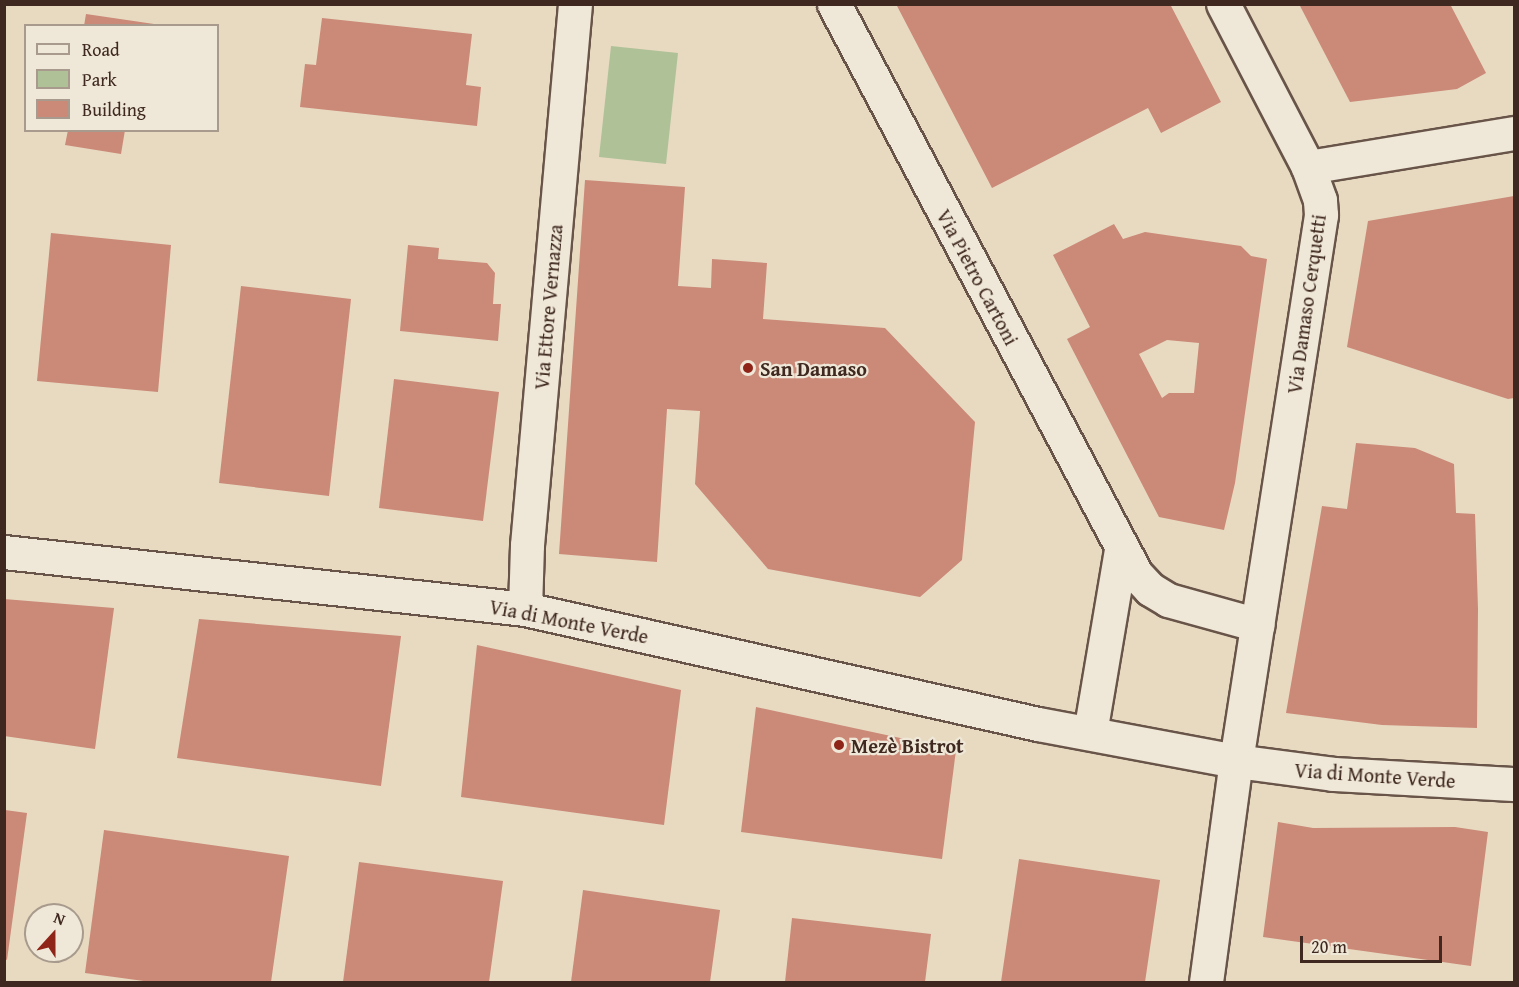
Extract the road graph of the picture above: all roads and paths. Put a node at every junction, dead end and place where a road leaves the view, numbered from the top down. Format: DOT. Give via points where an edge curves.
graph roads {
  1 [pos="575,4"];
  2 [pos="834,4"];
  3 [pos="1223,4"];
  4 [pos="1515,133"];
  5 [pos="1308,167"];
  6 [pos="1121,549"];
  7 [pos="4,552"];
  8 [pos="525,609"];
  9 [pos="1258,625"];
  10 [pos="1090,733"];
  11 [pos="1236,761"];
  12 [pos="1515,784"];
  13 [pos="1206,982"];
  1 -- 8 [label="street, Via Ettore Vernazza" via="527,545"];
  2 -- 6 [label="street, Via Pietro Cartoni"];
  3 -- 5 [label="street, Via Damaso Cerquetti"];
  4 -- 5 [label="street"];
  5 -- 9 [label="street, Via Damaso Cerquetti" via="1320,201 1320,229"];
  6 -- 9 [label="street, Via Pietro Cartoni" via="1150,589 1168,600"];
  6 -- 10 [label="street"];
  7 -- 8 [label="street, Via di Monte Verde"];
  8 -- 10 [label="street, Via di Monte Verde"];
  9 -- 11 [label="street, Via Damaso Cerquetti"];
  10 -- 11 [label="street, Via di Monte Verde"];
  11 -- 12 [label="street, Via di Monte Verde" via="1333,774"];
  11 -- 13 [label="street, Via Damaso Cerquetti"];
}
